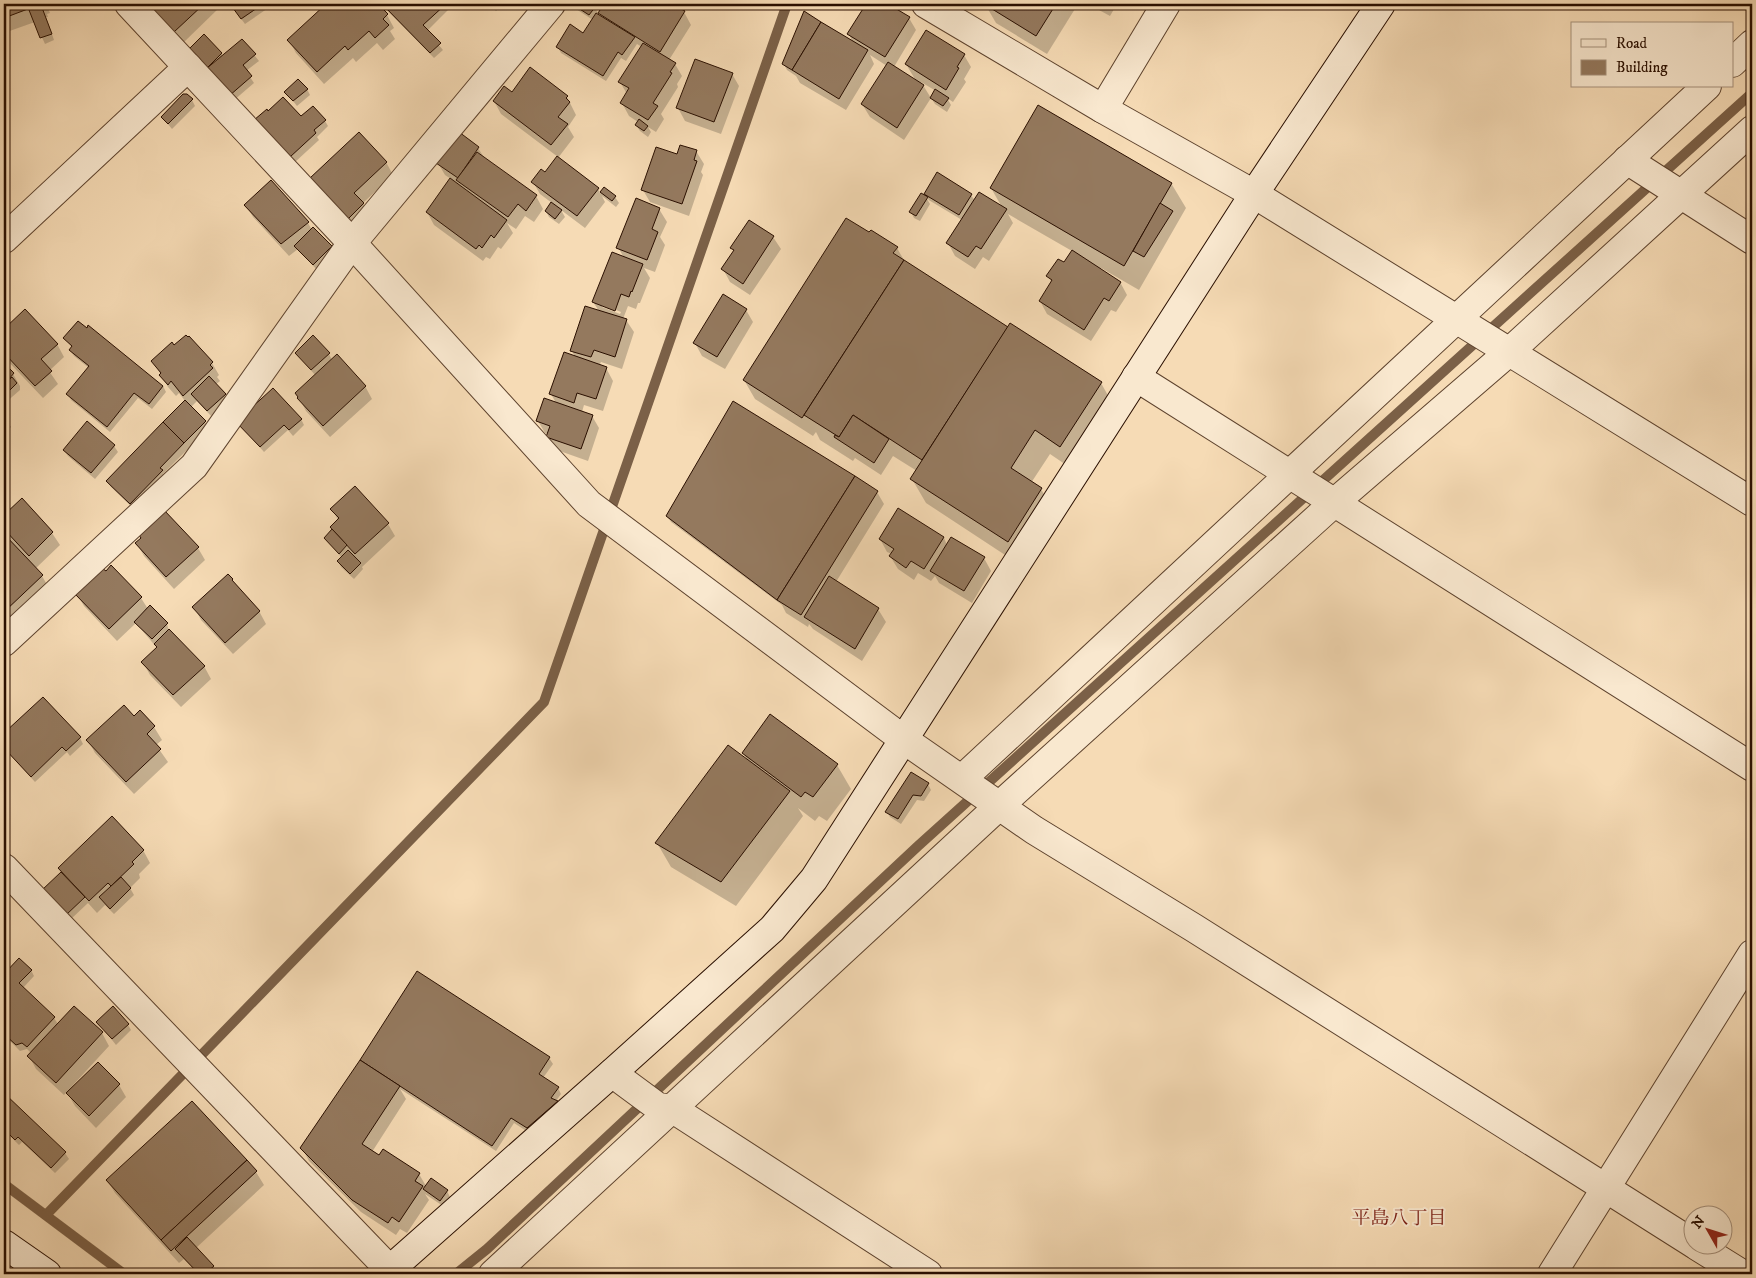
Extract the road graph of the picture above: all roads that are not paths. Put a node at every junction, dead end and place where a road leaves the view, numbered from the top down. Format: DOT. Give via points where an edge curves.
graph roads {
  1 [pos="129,4"];
  2 [pos="550,4"];
  3 [pos="926,4"];
  4 [pos="1166,4"];
  5 [pos="1381,4"];
  6 [pos="1752,44"];
  7 [pos="1734,60"];
  8 [pos="188,67"];
  9 [pos="1705,88"];
  10 [pos="1103,109"];
  11 [pos="1752,130"];
  12 [pos="1632,163"];
  13 [pos="1675,190"];
  14 [pos="1254,194"];
  15 [pos="4,238"];
  16 [pos="1752,240"];
  17 [pos="352,243"];
  18 [pos="1461,322"];
  19 [pos="1502,348"];
  20 [pos="1136,376"];
  21 [pos="1295,478"];
  22 [pos="1329,499"];
  23 [pos="1752,502"];
  24 [pos="4,642"];
  25 [pos="902,739"];
  26 [pos="1752,767"];
  27 [pos="979,792"];
  28 [pos="4,868"];
  29 [pos="1752,954"];
  30 [pos="620,1079"];
  31 [pos="666,1108"];
  32 [pos="1606,1188"];
  33 [pos="1684,1237"];
  34 [pos="4,1244"];
  35 [pos="1714,1256"];
  36 [pos="387,1272"];
  37 [pos="47,1274"];
  38 [pos="493,1274"];
  39 [pos="928,1274"];
  40 [pos="1552,1274"];
  41 [pos="1742,1274"];
  1 -- 8 [label="street"];
  2 -- 17 [label="street"];
  3 -- 10 [label="street"];
  4 -- 10 [label="street"];
  5 -- 14 [label="street"];
  6 -- 7 [label="street"];
  8 -- 15 [label="street"];
  8 -- 17 [label="street"];
  9 -- 12 [label="street"];
  10 -- 14 [label="street"];
  11 -- 13 [label="street"];
  12 -- 13 [label="street"];
  12 -- 18 [label="street"];
  13 -- 16 [label="street"];
  13 -- 19 [label="street"];
  14 -- 18 [label="street"];
  14 -- 20 [label="street"];
  17 -- 24 [label="street" via="194,466"];
  17 -- 25 [label="street" via="589,504"];
  18 -- 19 [label="street"];
  18 -- 21 [label="street"];
  19 -- 22 [label="street"];
  19 -- 23 [label="street"];
  20 -- 21 [label="street"];
  20 -- 25 [label="street"];
  21 -- 22 [label="street"];
  21 -- 27 [label="street"];
  22 -- 26 [label="street"];
  22 -- 27 [label="street"];
  25 -- 27 [label="street"];
  25 -- 30 [label="street" via="814,879 772,929"];
  27 -- 31 [label="street"];
  27 -- 32 [label="street" via="1034,830"];
  28 -- 36 [label="street"];
  29 -- 32 [label="street"];
  30 -- 31 [label="street"];
  30 -- 36 [label="street"];
  31 -- 38 [label="street"];
  31 -- 39 [label="street"];
  32 -- 33 [label="street"];
  32 -- 40 [label="street"];
  34 -- 37 [label="street"];
  35 -- 41 [label="street"];
}
